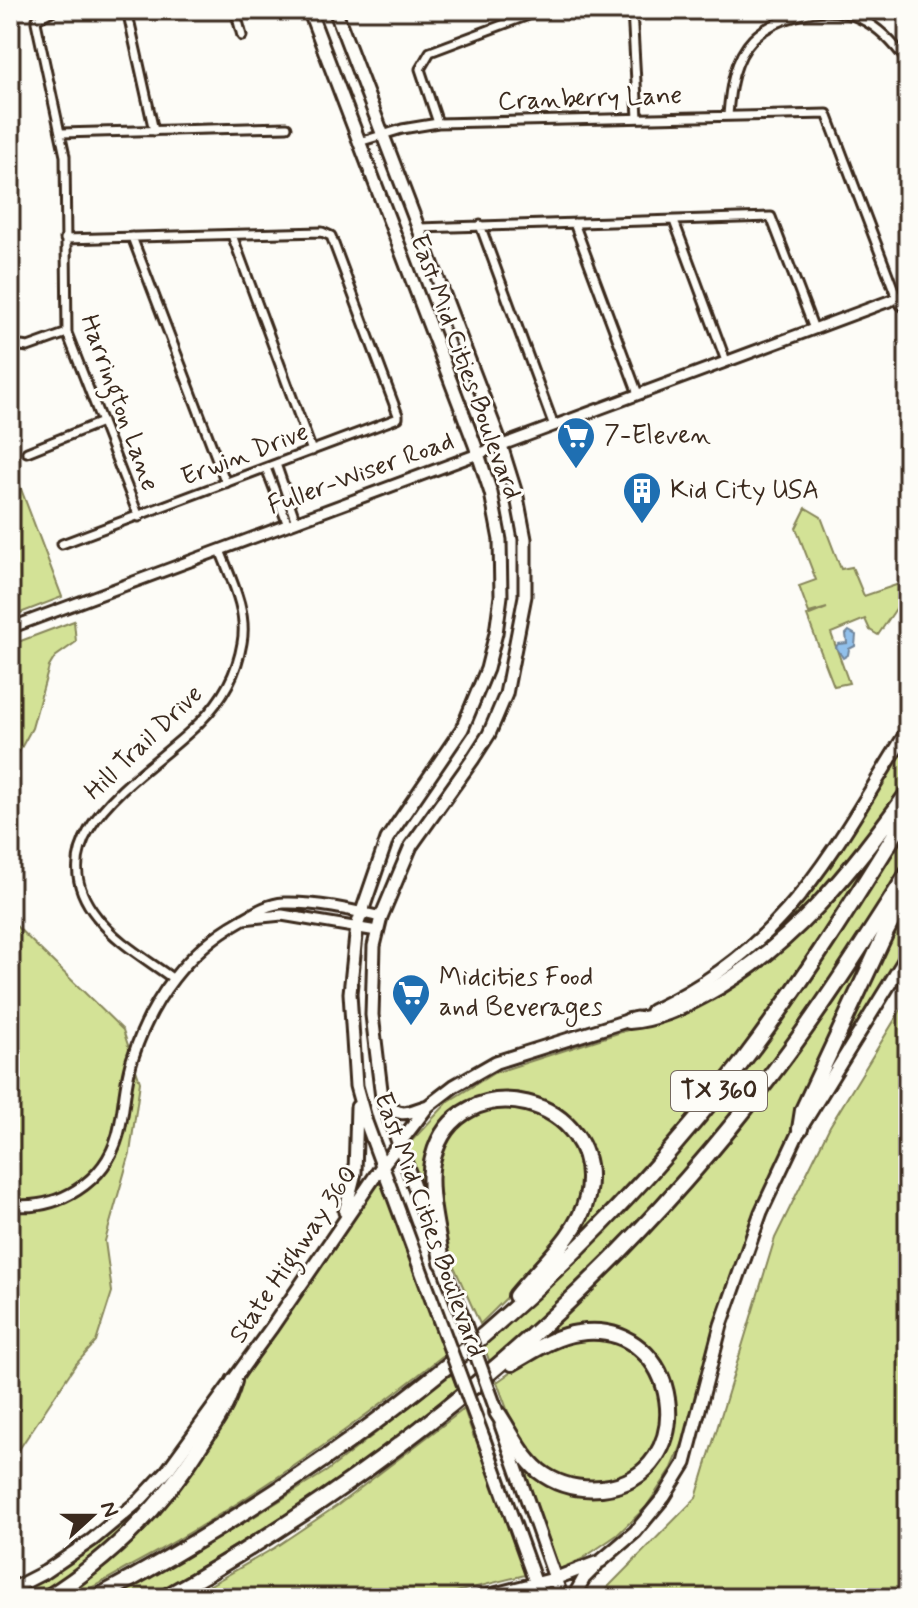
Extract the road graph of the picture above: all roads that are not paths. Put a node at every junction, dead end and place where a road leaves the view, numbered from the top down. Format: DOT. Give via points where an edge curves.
graph roads {
  1 [pos="54,10"];
  2 [pos="127,10"];
  3 [pos="235,10"];
  4 [pos="309,10"];
  5 [pos="335,10"];
  6 [pos="542,10"];
  7 [pos="632,10"];
  8 [pos="811,11"];
  9 [pos="242,36"];
  10 [pos="908,63"];
  11 [pos="728,115"];
  12 [pos="638,118"];
  13 [pos="438,123"];
  14 [pos="287,127"];
  15 [pos="154,131"];
  16 [pos="61,133"];
  17 [pos="383,134"];
  18 [pos="359,142"];
  19 [pos="674,221"];
  20 [pos="574,223"];
  21 [pos="480,225"];
  22 [pos="419,228"];
  23 [pos="232,235"];
  24 [pos="132,237"];
  25 [pos="65,239"];
  26 [pos="908,294"];
  27 [pos="897,298"];
  28 [pos="908,309"];
  29 [pos="814,329"];
  30 [pos="67,333"];
  31 [pos="21,346"];
  32 [pos="726,361"];
  33 [pos="638,394"];
  34 [pos="102,422"];
  35 [pos="554,426"];
  36 [pos="501,445"];
  37 [pos="312,451"];
  38 [pos="27,452"];
  39 [pos="478,454"];
  40 [pos="276,464"];
  41 [pos="266,468"];
  42 [pos="226,483"];
  43 [pos="139,517"];
  44 [pos="292,523"];
  45 [pos="62,544"];
  46 [pos="220,550"];
  47 [pos="10,628"];
  48 [pos="908,730"];
  49 [pos="908,793"];
  50 [pos="908,813"];
  51 [pos="908,873"];
  52 [pos="908,890"];
  53 [pos="361,912"];
  54 [pos="381,917"];
  55 [pos="243,919"];
  56 [pos="357,926"];
  57 [pos="377,931"];
  58 [pos="908,954"];
  59 [pos="172,978"];
  60 [pos="629,1021"];
  61 [pos="356,1086"];
  62 [pos="382,1098"];
  63 [pos="428,1106"];
  64 [pos="800,1129"];
  65 [pos="398,1145"];
  66 [pos="382,1166"];
  67 [pos="10,1205"];
  68 [pos="342,1222"];
  69 [pos="442,1262"];
  70 [pos="486,1334"];
  71 [pos="490,1374"];
  72 [pos="234,1381"];
  73 [pos="497,1412"];
  74 [pos="601,1561"];
  75 [pos="554,1579"];
  76 [pos="536,1583"];
  77 [pos="10,1590"];
  78 [pos="485,1597"];
  79 [pos="47,1598"];
  80 [pos="96,1598"];
  81 [pos="164,1598"];
  82 [pos="509,1598"];
  83 [pos="541,1598"];
  84 [pos="562,1598"];
  85 [pos="573,1598"];
  1 -- 16 [label="street, Harrington Lane" via="37,19 37,30"];
  2 -- 15 [label="street"];
  3 -- 9 [label="street"];
  4 -- 18 [label="main road, East Mid Cities Boulevard"];
  5 -- 17 [label="main road, East Mid Cities Boulevard"];
  6 -- 13 [label="street" via="430,52 421,63 421,74"];
  7 -- 12 [label="street"];
  8 -- 10 [label="street" via="844,13 873,24"];
  8 -- 11 [label="street" via="771,25 754,38 737,66"];
  11 -- 12 [label="street, Cranberry Lane"];
  11 -- 27 [label="street, Cranberry Lane" via="827,114"];
  12 -- 13 [label="street, Cranberry Lane"];
  13 -- 17 [label="street, Cranberry Lane"];
  14 -- 15 [label="street"];
  15 -- 16 [label="street"];
  16 -- 25 [label="street, Harrington Lane"];
  17 -- 18 [label="street, Cranberry Lane"];
  17 -- 22 [label="main road, East Mid Cities Boulevard"];
  18 -- 39 [label="main road, East Mid Cities Boulevard"];
  19 -- 20 [label="street"];
  19 -- 29 [label="street" via="771,217"];
  19 -- 32 [label="street"];
  20 -- 21 [label="street"];
  20 -- 33 [label="street"];
  21 -- 22 [label="street"];
  21 -- 35 [label="street"];
  22 -- 36 [label="main road, East Mid Cities Boulevard"];
  23 -- 24 [label="street"];
  23 -- 37 [label="street"];
  23 -- 37 [label="street, Erwin Drive" via="331,236 398,418"];
  24 -- 25 [label="street"];
  24 -- 42 [label="street"];
  25 -- 30 [label="street, Harrington Lane"];
  26 -- 27 [label="street, Fuller-Wiser Road"];
  27 -- 28 [label="street"];
  27 -- 29 [label="street, Fuller-Wiser Road"];
  29 -- 32 [label="street, Fuller-Wiser Road"];
  30 -- 31 [label="street"];
  30 -- 34 [label="street, Harrington Lane"];
  32 -- 33 [label="street, Fuller-Wiser Road"];
  33 -- 35 [label="street, Fuller-Wiser Road"];
  34 -- 38 [label="street"];
  34 -- 43 [label="street, Harrington Lane"];
  35 -- 36 [label="street, Fuller-Wiser Road"];
  36 -- 39 [label="street, Fuller-Wiser Road"];
  36 -- 54 [label="main road, East Mid Cities Boulevard" via="525,539 525,596 506,694 489,734 411,846"];
  37 -- 40 [label="street, Erwin Drive"];
  39 -- 44 [label="street, Fuller-Wiser Road"];
  39 -- 53 [label="main road, East Mid Cities Boulevard" via="491,493 500,554 501,596 487,669 462,729 387,839"];
  40 -- 41 [label="street, Erwin Drive"];
  40 -- 44 [label="street"];
  41 -- 42 [label="street, Erwin Drive"];
  41 -- 44 [label="street"];
  42 -- 43 [label="street, Erwin Drive"];
  43 -- 45 [label="street, Erwin Drive"];
  44 -- 46 [label="street, Fuller-Wiser Road"];
  46 -- 47 [label="street, Fuller-Wiser Road"];
  46 -- 59 [label="street, Hill Trail Drive" via="243,621 230,683 198,725 101,809 88,831 79,865 81,890 97,917"];
  48 -- 60 [label="main road, State Highway 360" via="824,865 778,923 717,975"];
  49 -- 60 [label="highway" via="830,895 760,960 693,1001 650,1019"];
  50 -- 70 [label="highway, TX 360" via="802,978 707,1106 604,1222"];
  51 -- 71 [label="highway, TX 360" via="817,1013 713,1148 615,1256"];
  52 -- 64 [label="highway" via="803,1110"];
  53 -- 54 [label="street"];
  53 -- 55 [label="street" via="282,903"];
  53 -- 56 [label="main road, East Mid Cities Boulevard"];
  54 -- 57 [label="main road, East Mid Cities Boulevard"];
  55 -- 56 [label="street" via="282,915"];
  55 -- 59 [label="street" via="224,929"];
  56 -- 57 [label="street"];
  56 -- 61 [label="main road, East Mid Cities Boulevard" via="350,993"];
  57 -- 62 [label="main road, East Mid Cities Boulevard" via="372,1015"];
  58 -- 64 [label="main road"];
  59 -- 67 [label="street" via="133,1054 119,1131 106,1161 83,1187 58,1200"];
  60 -- 63 [label="main road, State Highway 360" via="496,1062"];
  61 -- 66 [label="main road, East Mid Cities Boulevard"];
  61 -- 68 [label="main road" via="355,1173"];
  62 -- 63 [label="main road" via="402,1115"];
  62 -- 65 [label="main road, East Mid Cities Boulevard"];
  63 -- 65 [label="main road, State Highway 360"];
  64 -- 74 [label="main road" via="746,1249 685,1463 635,1532"];
  65 -- 66 [label="main road, State Highway 360"];
  65 -- 69 [label="main road, East Mid Cities Boulevard"];
  66 -- 68 [label="main road, State Highway 360"];
  66 -- 76 [label="main road, East Mid Cities Boulevard, bridge"];
  68 -- 72 [label="main road, State Highway 360"];
  69 -- 70 [label="highway" via="431,1175 439,1142 449,1128 461,1116 497,1100 535,1104 565,1122 586,1158 586,1200 564,1239"];
  69 -- 73 [label="main road, East Mid Cities Boulevard, bridge"];
  70 -- 80 [label="highway, TX 360" via="309,1472 197,1543"];
  71 -- 73 [label="highway" via="566,1336 613,1334 646,1354 659,1370 670,1407 654,1457 626,1481 592,1489 563,1485 538,1470"];
  71 -- 81 [label="highway, TX 360" via="323,1501"];
  72 -- 77 [label="main road, State Highway 360" via="140,1500 67,1559"];
  72 -- 79 [label="highway" via="216,1421 159,1502 116,1547"];
  73 -- 75 [label="main road, East Mid Cities Boulevard"];
  74 -- 75 [label="main road"];
  74 -- 85 [label="main road"];
  75 -- 76 [label="main road"];
  75 -- 84 [label="main road, East Mid Cities Boulevard"];
  76 -- 78 [label="main road"];
  76 -- 83 [label="main road, East Mid Cities Boulevard"];
  78 -- 82 [label="main road"];
}
